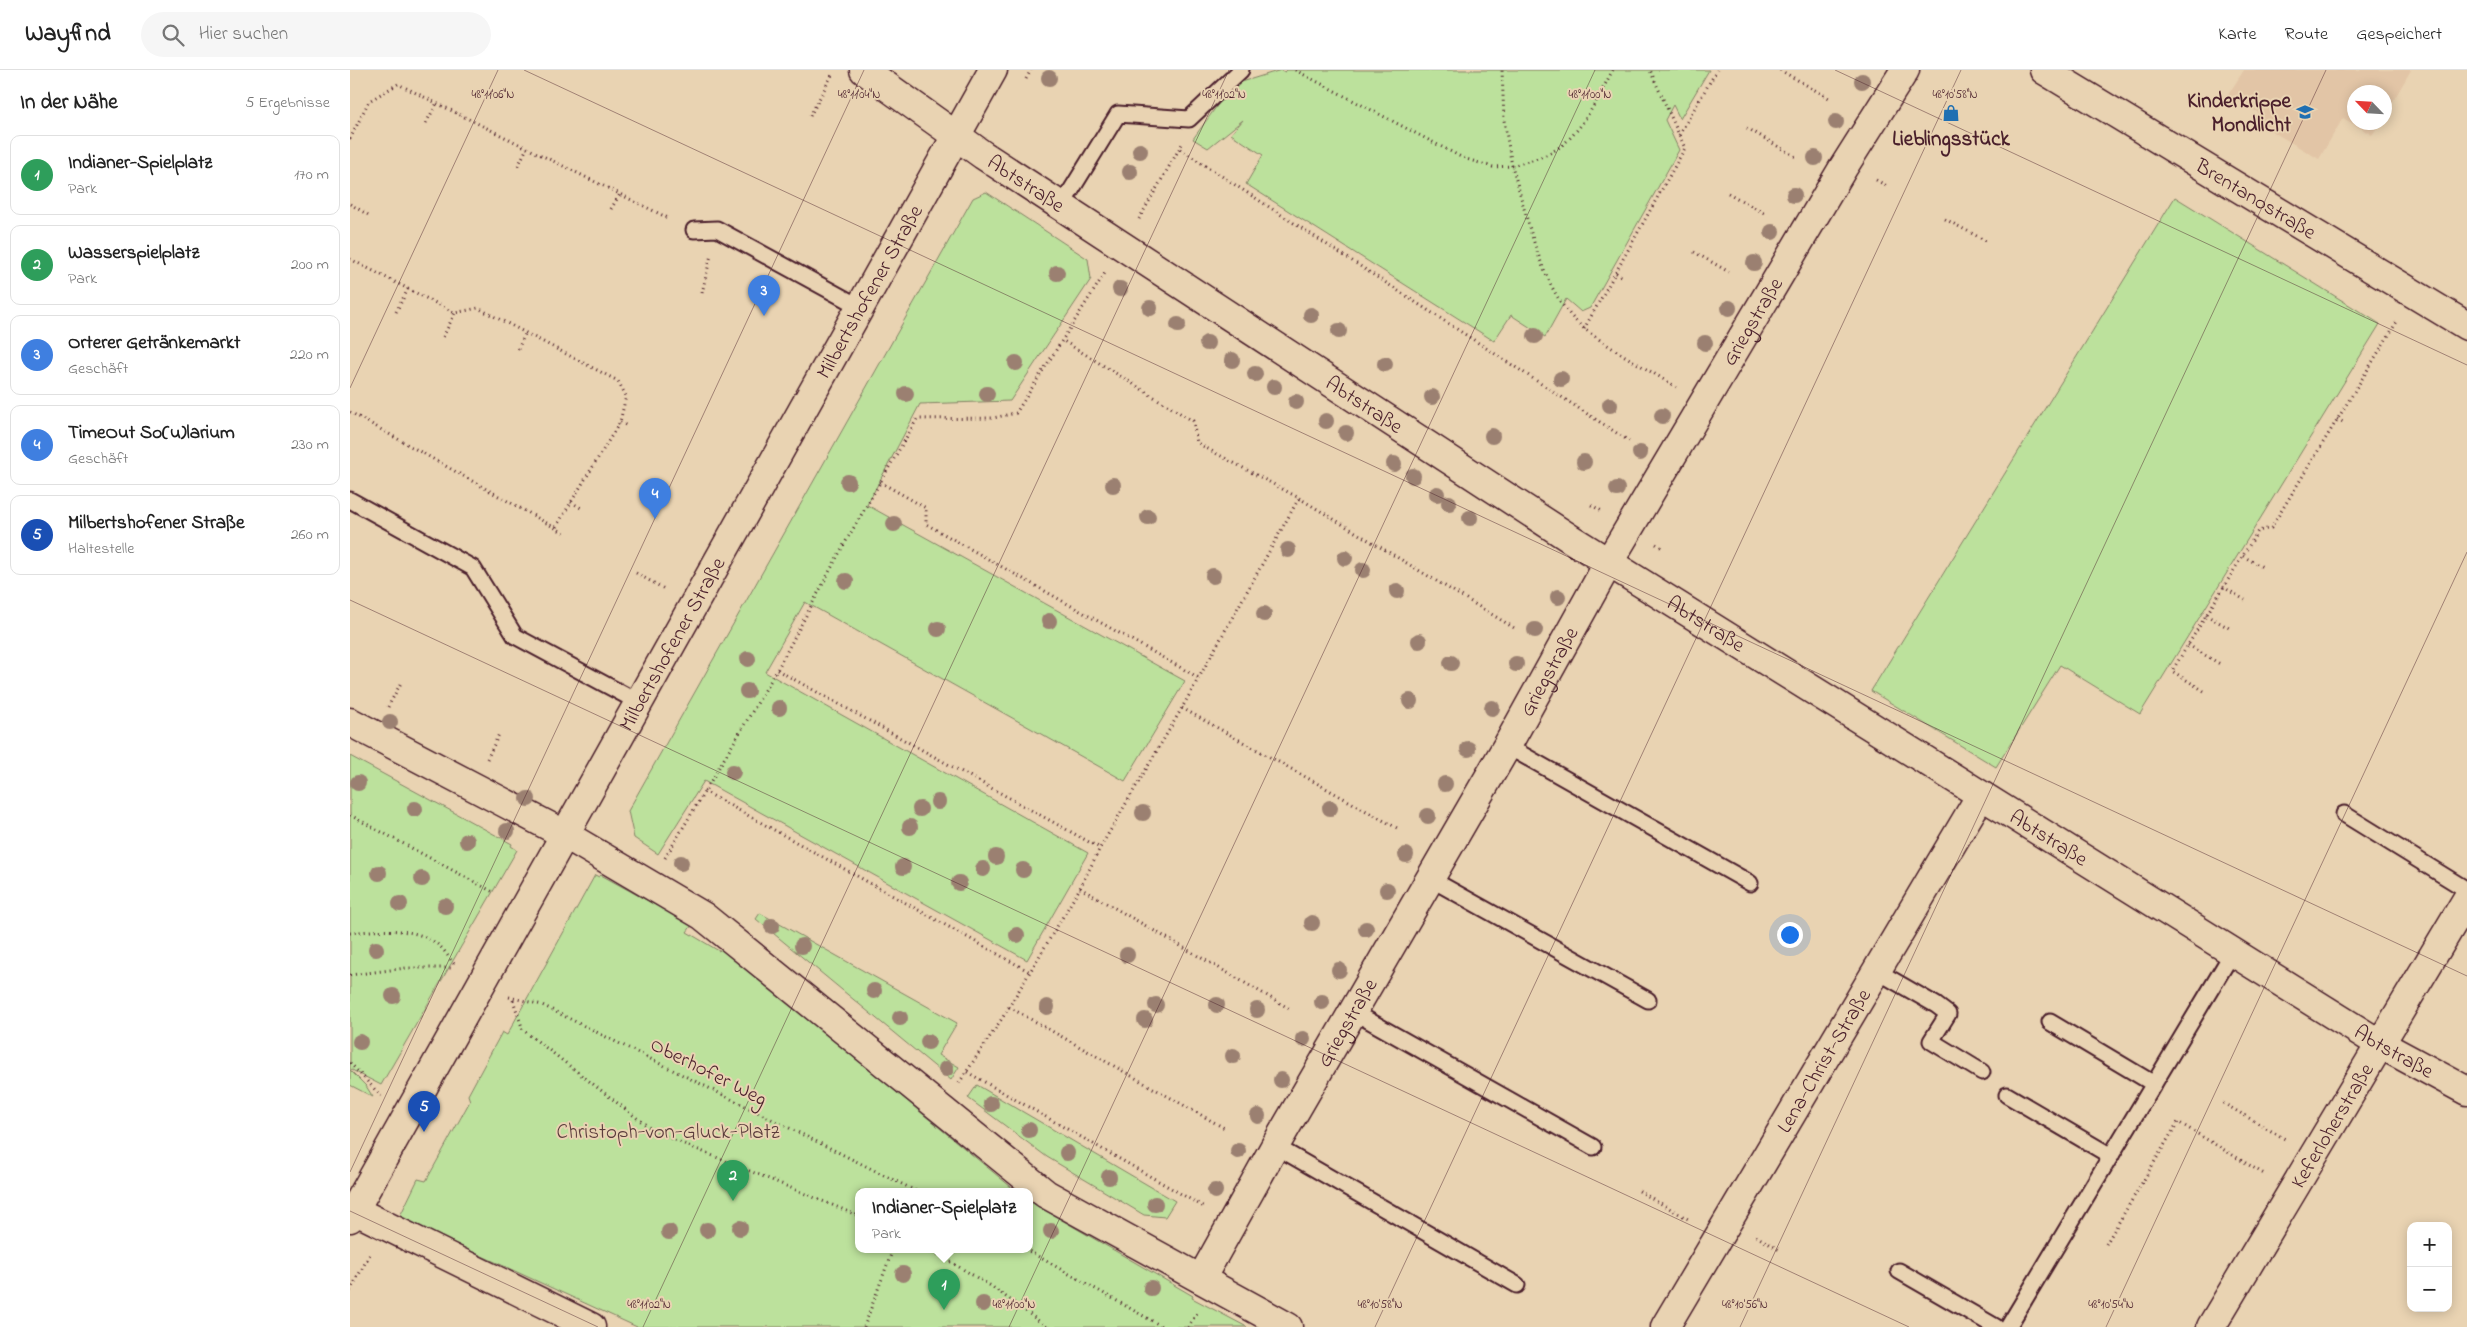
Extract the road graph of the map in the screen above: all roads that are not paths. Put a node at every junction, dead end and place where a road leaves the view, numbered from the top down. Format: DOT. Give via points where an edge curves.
graph roads {
  1 [pos="864,70"];
  2 [pos="993,70"];
  3 [pos="1241,70"];
  4 [pos="1905,70"];
  5 [pos="2044,70"];
  6 [pos="956,136"];
  7 [pos="1062,205"];
  8 [pos="694,230"];
  9 [pos="860,308"];
  10 [pos="2467,326"];
  11 [pos="350,500"];
  12 [pos="1609,562"];
  13 [pos="638,702"];
  14 [pos="350,722"];
  15 [pos="1507,746"];
  16 [pos="1981,795"];
  17 [pos="2344,814"];
  18 [pos="564,834"];
  19 [pos="1429,878"];
  20 [pos="1750,883"];
  21 [pos="2467,890"];
  22 [pos="2467,899"];
  23 [pos="2233,952"];
  24 [pos="1877,971"];
  25 [pos="1648,1000"];
  26 [pos="1352,1012"];
  27 [pos="2050,1022"];
  28 [pos="2380,1044"];
  29 [pos="1982,1072"];
  30 [pos="2154,1084"];
  31 [pos="2467,1091"];
  32 [pos="2007,1095"];
  33 [pos="1275,1146"];
  34 [pos="1593,1147"];
  35 [pos="2111,1156"];
  36 [pos="352,1214"];
  37 [pos="1899,1271"];
  38 [pos="1201,1279"];
  39 [pos="1517,1285"];
  40 [pos="591,1327"];
  41 [pos="1288,1327"];
  42 [pos="1665,1327"];
  43 [pos="1996,1327"];
  44 [pos="2008,1327"];
  45 [pos="2211,1327"];
  1 -- 6 [label="street, Abtstraße"];
  2 -- 6 [label="street, Milbertshofener Straße"];
  3 -- 7 [label="lane" via="1189,120 1118,114"];
  4 -- 12 [label="street, Griegstraße" via="1842,168"];
  5 -- 10 [label="street, Brentanostraße"];
  6 -- 7 [label="street, Abtstraße"];
  6 -- 9 [label="street, Milbertshofener Straße"];
  7 -- 12 [label="street, Abtstraße"];
  8 -- 9 [label="lane" via="717,229"];
  9 -- 13 [label="street, Milbertshofener Straße"];
  11 -- 13 [label="lane" via="473,568 515,636"];
  12 -- 15 [label="street, Griegstraße"];
  12 -- 16 [label="street, Abtstraße"];
  13 -- 18 [label="street, Milbertshofener Straße"];
  14 -- 18 [label="street"];
  15 -- 19 [label="street, Griegstraße"];
  15 -- 20 [label="lane"];
  16 -- 23 [label="street, Abtstraße"];
  16 -- 24 [label="street, Lena-Christ-Straße"];
  17 -- 21 [label="lane"];
  18 -- 36 [label="street, Milbertshofener Straße"];
  18 -- 38 [label="street" via="703,916 1046,1194"];
  19 -- 25 [label="lane"];
  19 -- 26 [label="street, Griegstraße"];
  22 -- 28 [label="street, Keferloherstraße"];
  23 -- 28 [label="street, Abtstraße"];
  23 -- 30 [label="lane"];
  24 -- 29 [label="lane" via="1948,1014 1931,1041"];
  24 -- 42 [label="street, Lena-Christ-Straße"];
  26 -- 33 [label="street, Griegstraße"];
  26 -- 34 [label="lane"];
  27 -- 30 [label="lane"];
  28 -- 31 [label="street, Abtstraße"];
  28 -- 45 [label="street, Keferloherstraße"];
  30 -- 35 [label="lane"];
  32 -- 35 [label="lane"];
  33 -- 38 [label="street, Griegstraße"];
  33 -- 39 [label="lane"];
  35 -- 44 [label="lane"];
  36 -- 40 [label="street"];
  37 -- 43 [label="lane"];
  38 -- 41 [label="street"];
}
